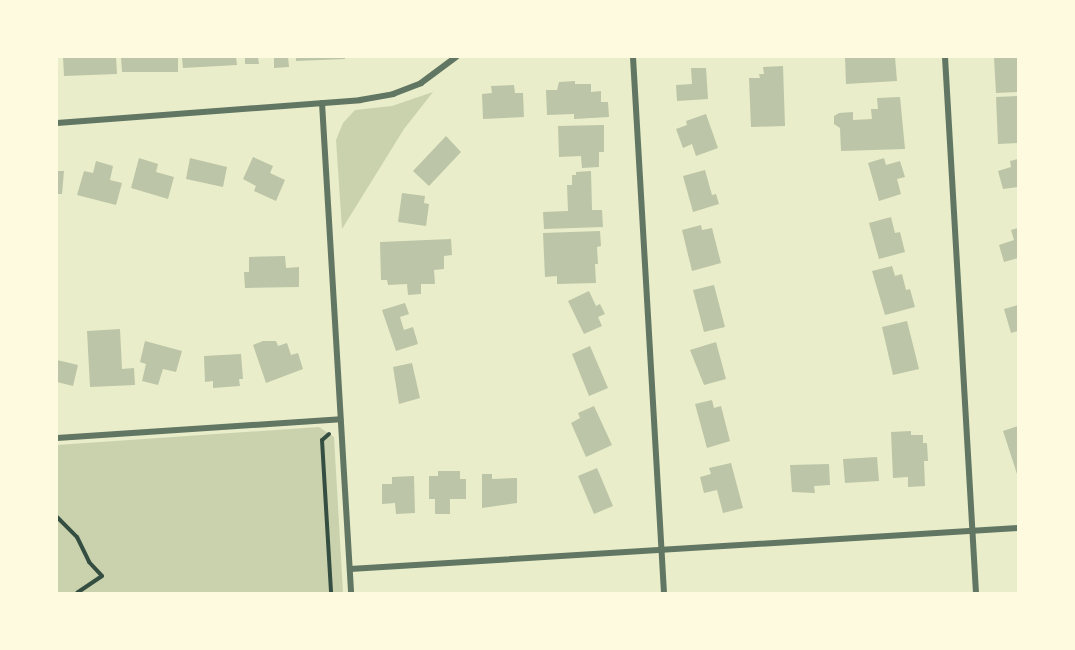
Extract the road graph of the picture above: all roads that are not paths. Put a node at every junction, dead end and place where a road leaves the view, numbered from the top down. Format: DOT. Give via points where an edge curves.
graph roads {
  1 [pos="456,57"];
  2 [pos="633,57"];
  3 [pos="945,57"];
  4 [pos="322,103"];
  5 [pos="57,123"];
  6 [pos="340,419"];
  7 [pos="57,438"];
  8 [pos="1018,528"];
  9 [pos="972,531"];
  10 [pos="662,550"];
  11 [pos="350,569"];
  12 [pos="351,593"];
  13 [pos="664,593"];
  14 [pos="976,593"];
  1 -- 4 [label="street" via="421,83 393,94"];
  2 -- 10 [label="street"];
  3 -- 9 [label="street"];
  4 -- 5 [label="street"];
  4 -- 6 [label="street"];
  6 -- 7 [label="street"];
  6 -- 11 [label="street"];
  8 -- 9 [label="street"];
  9 -- 10 [label="street"];
  9 -- 14 [label="street"];
  10 -- 11 [label="street"];
  10 -- 13 [label="street"];
  11 -- 12 [label="street"];
}
